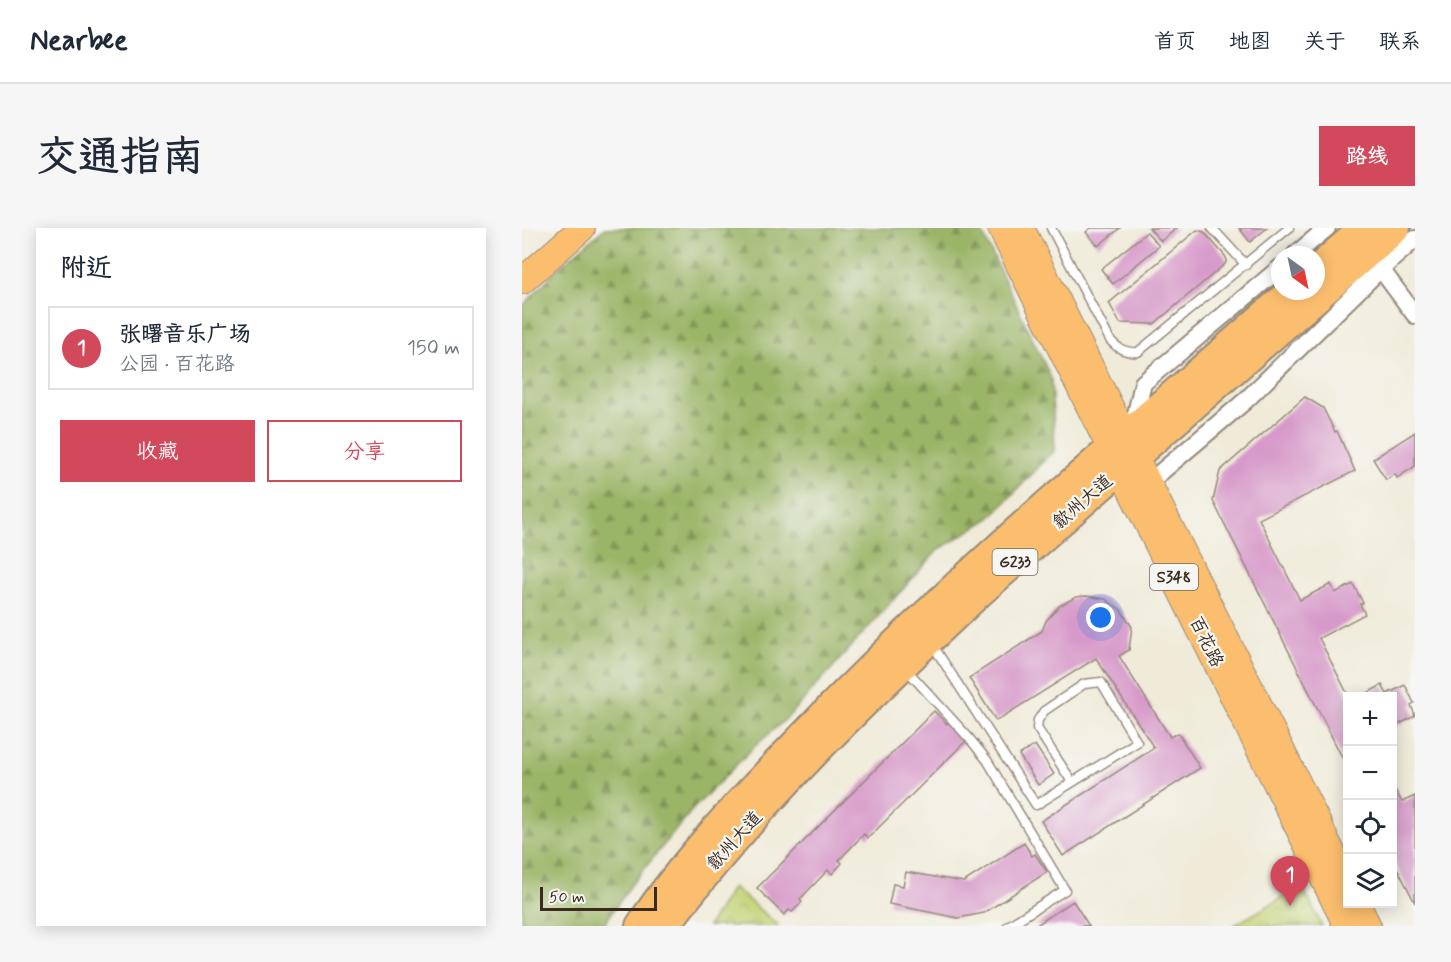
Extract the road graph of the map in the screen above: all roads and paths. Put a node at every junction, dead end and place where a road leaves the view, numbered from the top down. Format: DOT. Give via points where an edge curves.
graph roads {
  1 [pos="582,228"];
  2 [pos="1001,228"];
  3 [pos="1021,228"];
  4 [pos="1051,228"];
  5 [pos="1212,228"];
  6 [pos="1289,228"];
  7 [pos="1327,228"];
  8 [pos="1396,228"];
  9 [pos="1415,239"];
  10 [pos="1306,246"];
  11 [pos="1371,250"];
  12 [pos="1246,265"];
  13 [pos="1325,267"];
  14 [pos="1271,276"];
  15 [pos="522,281"];
  16 [pos="1282,300"];
  17 [pos="1415,315"];
  18 [pos="1125,449"];
  19 [pos="1148,483"];
  20 [pos="929,640"];
  21 [pos="902,666"];
  22 [pos="1072,782"];
  23 [pos="1343,876"];
  24 [pos="1359,908"];
  25 [pos="640,926"];
  26 [pos="665,926"];
  27 [pos="1008,926"];
  28 [pos="1347,926"];
  29 [pos="1368,926"];
  1 -- 15 [label="main road"];
  2 -- 18 [label="main road, 百花路 / S348"];
  3 -- 18 [label="main road, 百花路 / S348"];
  4 -- 12 [label="lane" via="1110,340 1131,353 1138,352"];
  5 -- 12 [label="lane"];
  6 -- 12 [label="lane"];
  7 -- 10 [label="street"];
  8 -- 11 [label="highway, 歙州大道 / G233"];
  9 -- 11 [label="street"];
  11 -- 13 [label="highway, 歙州大道 / G233"];
  11 -- 17 [label="street"];
  11 -- 18 [label="highway, 歙州大道 / G233"];
  11 -- 19 [label="street" via="1245,401"];
  14 -- 18 [label="street" via="1143,383"];
  16 -- 18 [label="highway, 歙州大道 / G233"];
  18 -- 19 [label="main road, 百花路 / S348"];
  18 -- 20 [label="highway, 歙州大道 / G233"];
  18 -- 25 [label="highway, 歙州大道 / G233" via="964,579 837,701 702,846"];
  18 -- 28 [label="main road, 百花路 / S348"];
  19 -- 23 [label="main road, 百花路 / S348"];
  20 -- 21 [label="highway, 歙州大道 / G233"];
  20 -- 22 [label="lane" via="1036,805"];
  21 -- 26 [label="highway, 歙州大道 / G233" via="789,781"];
  21 -- 27 [label="lane" via="987,760 1065,890"];
  22 -- 22 [label="lane" via="1137,742 1101,682 1084,684 1044,711 1038,720 1037,728"];
  24 -- 29 [label="main road"];
}
